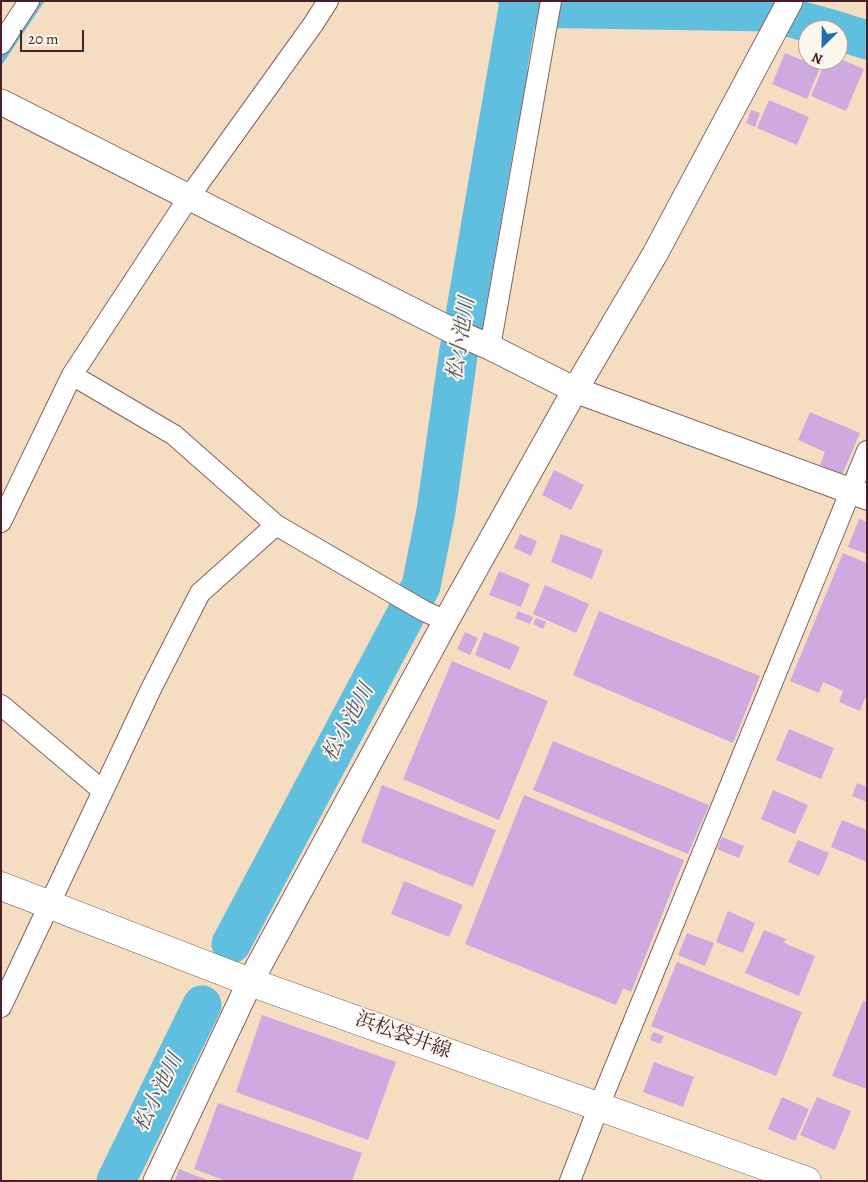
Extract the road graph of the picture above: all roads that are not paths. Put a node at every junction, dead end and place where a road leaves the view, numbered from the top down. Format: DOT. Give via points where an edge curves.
graph roads {
  1 [pos="30,1"];
  2 [pos="328,1"];
  3 [pos="549,9"];
  4 [pos="785,11"];
  5 [pos="1,44"];
  6 [pos="1,102"];
  7 [pos="189,197"];
  8 [pos="489,347"];
  9 [pos="72,375"];
  10 [pos="575,390"];
  11 [pos="867,451"];
  12 [pos="859,494"];
  13 [pos="3,514"];
  14 [pos="276,525"];
  15 [pos="446,622"];
  16 [pos="1,705"];
  17 [pos="103,791"];
  18 [pos="1,886"];
  19 [pos="49,904"];
  20 [pos="250,982"];
  21 [pos="1,1006"];
  22 [pos="599,1106"];
  23 [pos="156,1181"];
  24 [pos="570,1181"];
  25 [pos="807,1181"];
  1 -- 5 [label="street"];
  2 -- 7 [label="street"];
  3 -- 8 [label="street"];
  4 -- 10 [label="street" via="655,254"];
  6 -- 7 [label="street"];
  7 -- 8 [label="street" via="453,332"];
  7 -- 9 [label="street"];
  8 -- 10 [label="street"];
  9 -- 13 [label="street"];
  9 -- 14 [label="street" via="174,435"];
  10 -- 12 [label="street"];
  10 -- 15 [label="street"];
  11 -- 12 [label="street"];
  12 -- 22 [label="street" via="800,612"];
  14 -- 15 [label="street"];
  14 -- 17 [label="street" via="200,593"];
  15 -- 20 [label="street"];
  16 -- 17 [label="street"];
  17 -- 19 [label="street"];
  18 -- 19 [label="main road, 浜松袋井線"];
  19 -- 20 [label="main road, 浜松袋井線"];
  19 -- 21 [label="street"];
  20 -- 22 [label="main road, 浜松袋井線"];
  20 -- 23 [label="street"];
  22 -- 24 [label="street"];
  22 -- 25 [label="main road, 浜松袋井線"];
}
